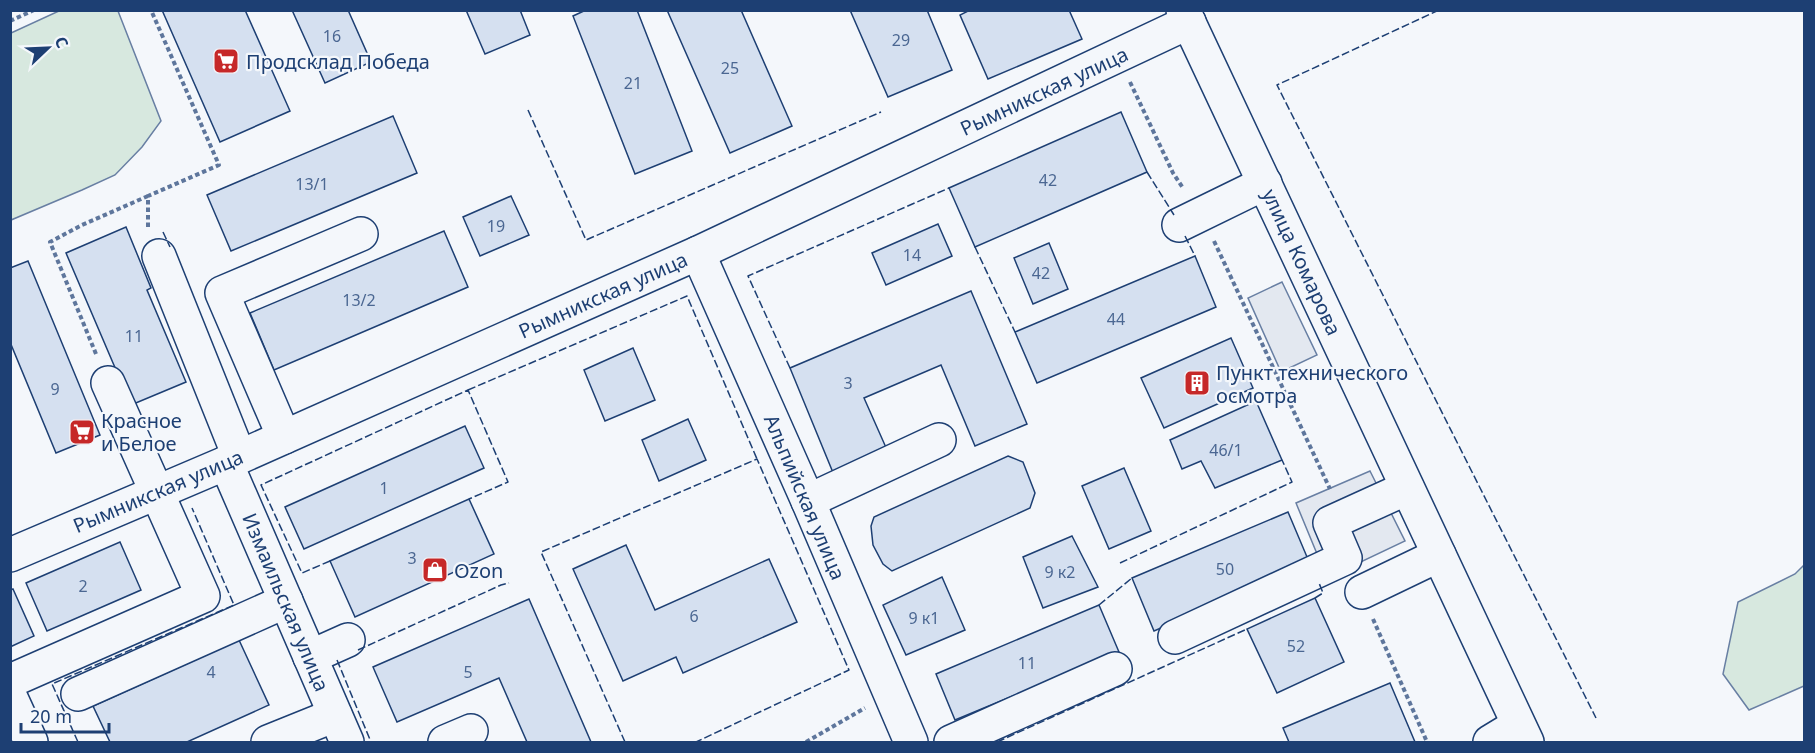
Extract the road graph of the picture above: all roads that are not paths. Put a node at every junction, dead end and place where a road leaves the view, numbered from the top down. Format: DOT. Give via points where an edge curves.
graph roads {
  1 [pos="1186,16"];
  2 [pos="1265,183"];
  3 [pos="1190,219"];
  4 [pos="361,234"];
  5 [pos="698,253"];
  6 [pos="159,256"];
  7 [pos="108,382"];
  8 [pos="284,437"];
  9 [pos="939,440"];
  10 [pos="232,459"];
  11 [pos="1407,488"];
  12 [pos="157,492"];
  13 [pos="808,501"];
  14 [pos="10,555"];
  15 [pos="1439,555"];
  16 [pos="1362,592"];
  17 [pos="286,601"];
  18 [pos="1175,637"];
  19 [pos="348,640"];
  20 [pos="310,657"];
  21 [pos="1115,669"];
  22 [pos="10,681"];
  23 [pos="78,694"];
  24 [pos="10,696"];
  25 [pos="341,729"];
  26 [pos="1523,734"];
  27 [pos="31,742"];
  28 [pos="268,742"];
  29 [pos="911,742"];
  30 [pos="951,742"];
  31 [pos="1490,742"];
  1 -- 2 [label="street, улица Комарова"];
  1 -- 5 [label="street, Рымникская улица" via="1124,53"];
  2 -- 3 [label="street"];
  2 -- 11 [label="street, улица Комарова"];
  4 -- 8 [label="street" via="222,293"];
  5 -- 8 [label="street, Рымникская улица"];
  5 -- 13 [label="street, Альпийская улица"];
  6 -- 10 [label="street, Измаильская улица"];
  7 -- 12 [label="street"];
  8 -- 10 [label="street, Рымникская улица"];
  9 -- 13 [label="street"];
  10 -- 12 [label="street, Рымникская улица"];
  10 -- 17 [label="street, Измаильская улица"];
  11 -- 15 [label="street, улица Комарова"];
  11 -- 18 [label="street" via="1330,523 1345,558"];
  12 -- 14 [label="street, Рымникская улица"];
  12 -- 22 [label="street" via="203,596"];
  13 -- 29 [label="street, Альпийская улица"];
  15 -- 16 [label="street"];
  15 -- 26 [label="street, улица Комарова"];
  17 -- 20 [label="street, Измаильская улица"];
  17 -- 23 [label="street"];
  19 -- 20 [label="street"];
  20 -- 25 [label="street, Измаильская улица"];
  21 -- 30 [label="street"];
  24 -- 27 [label="street"];
  25 -- 28 [label="street"];
  26 -- 31 [label="street"];
}
